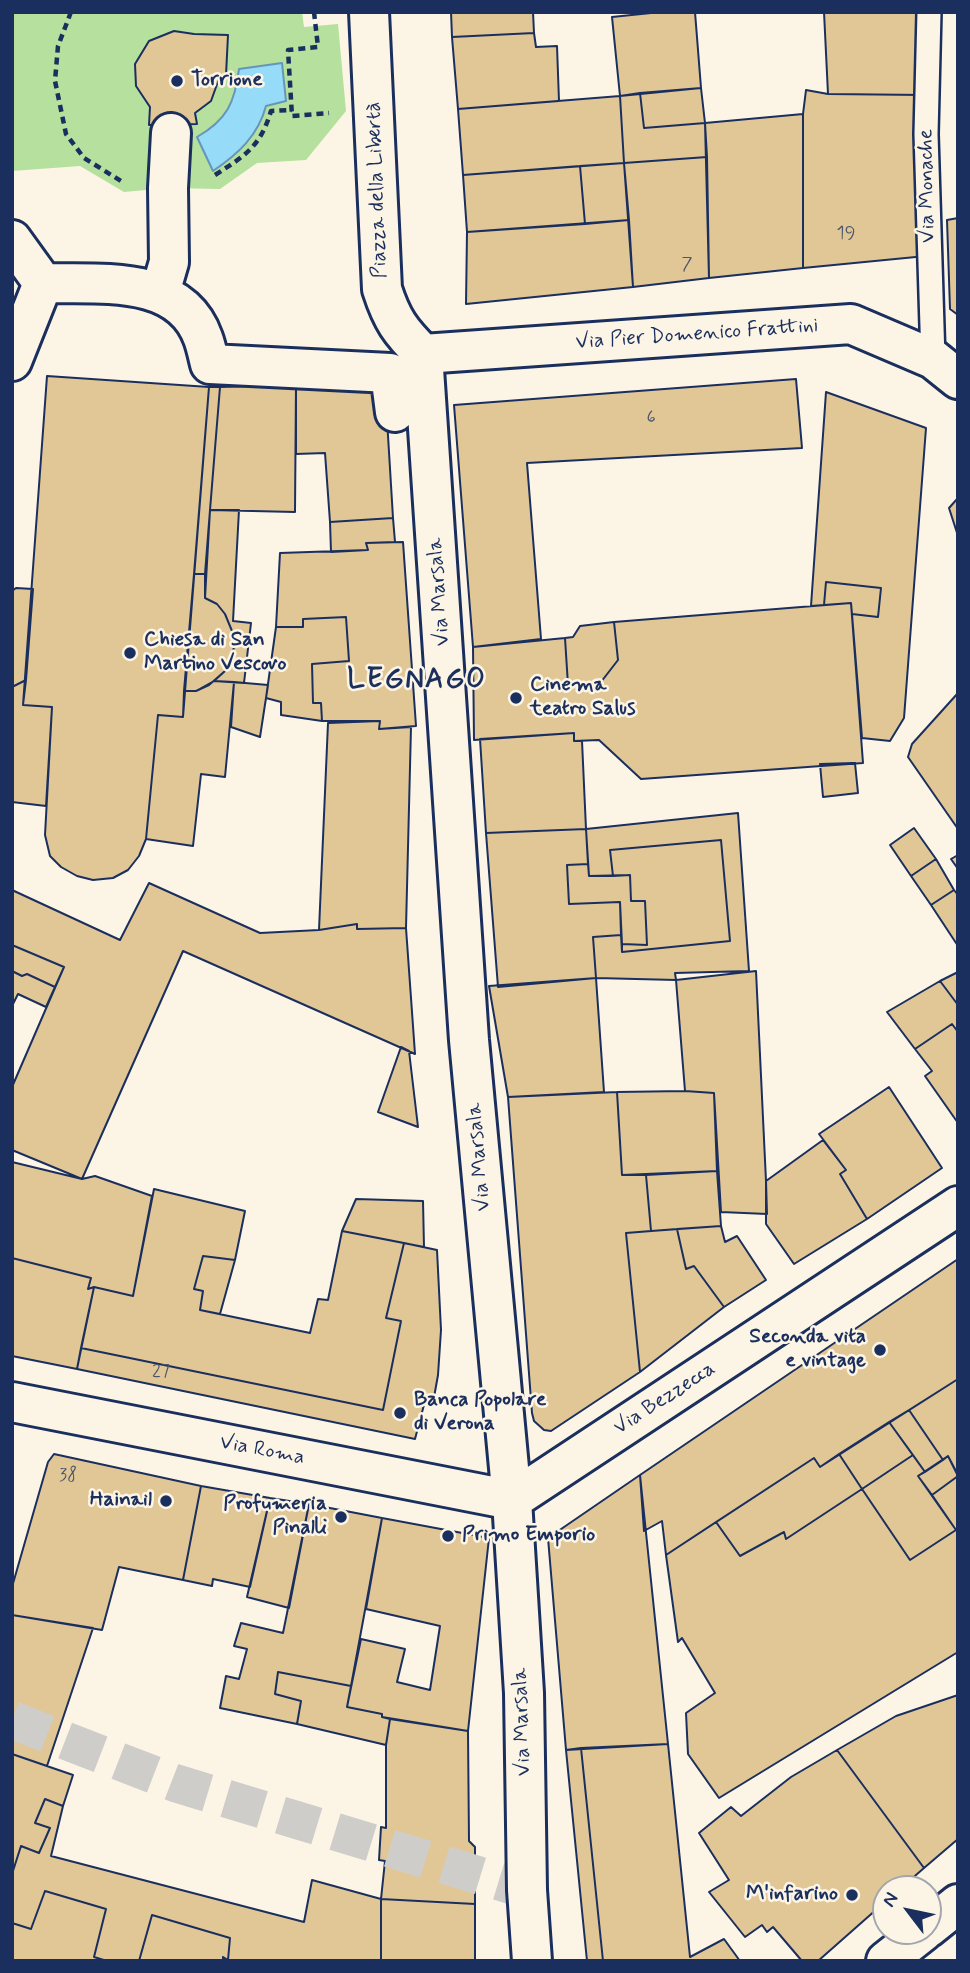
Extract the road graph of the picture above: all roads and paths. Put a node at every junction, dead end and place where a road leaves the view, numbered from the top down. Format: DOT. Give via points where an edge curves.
graph roads {
  1 [pos="314,12"];
  2 [pos="369,12"];
  3 [pos="929,12"];
  4 [pos="332,113"];
  5 [pos="171,133"];
  6 [pos="12,240"];
  7 [pos="43,283"];
  8 [pos="160,293"];
  9 [pos="423,354"];
  10 [pos="12,360"];
  11 [pos="946,369"];
  12 [pos="395,412"];
  13 [pos="958,1206"];
  14 [pos="12,1402"];
  15 [pos="512,1500"];
  16 [pos="958,1905"];
  17 [pos="942,1917"];
  18 [pos="906,1945"];
  19 [pos="532,1961"];
  20 [pos="886,1961"];
  1 -- 4 [label="path" via="318,47 288,50 292,116"];
  2 -- 9 [label="street, Piazza della Libertà" via="383,289 391,316"];
  3 -- 11 [label="lane, Via Monache" via="926,134"];
  5 -- 8 [label="street" via="169,262"];
  6 -- 7 [label="street"];
  7 -- 8 [label="street" via="137,286"];
  7 -- 10 [label="street"];
  8 -- 12 [label="street" via="183,307 202,335 210,365 390,373"];
  9 -- 11 [label="street, Via Pier Domenico Frattini" via="852,324"];
  9 -- 15 [label="street, Via Marsala" via="470,1040"];
  13 -- 15 [label="street, Via Bezzecca"];
  14 -- 15 [label="street, Via Roma"];
  15 -- 19 [label="street, Via Marsala" via="524,1693"];
  16 -- 17 [label="street"];
  18 -- 20 [label="street"];
}
